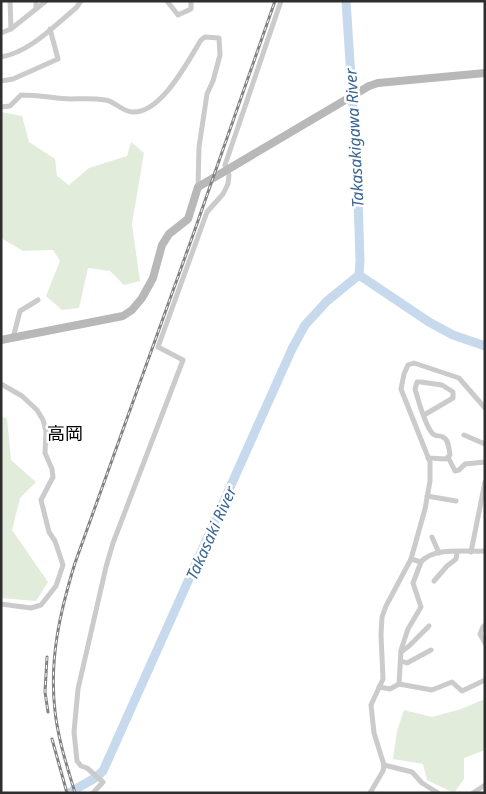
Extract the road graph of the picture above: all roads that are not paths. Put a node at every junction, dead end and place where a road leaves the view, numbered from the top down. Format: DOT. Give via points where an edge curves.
graph roads {
  1 [pos="10,1"];
  2 [pos="36,1"];
  3 [pos="46,1"];
  4 [pos="81,1"];
  5 [pos="168,1"];
  6 [pos="191,1"];
  7 [pos="281,1"];
  8 [pos="36,9"];
  9 [pos="11,29"];
  10 [pos="50,29"];
  11 [pos="1,33"];
  12 [pos="1,57"];
  13 [pos="485,73"];
  14 [pos="1,81"];
  15 [pos="1,107"];
  16 [pos="226,170"];
  17 [pos="198,187"];
  18 [pos="38,300"];
  19 [pos="13,339"];
  20 [pos="1,340"];
  21 [pos="1,384"];
  22 [pos="485,408"];
  23 [pos="424,415"];
  24 [pos="464,435"];
  25 [pos="485,444"];
  26 [pos="448,457"];
  27 [pos="428,458"];
  28 [pos="485,462"];
  29 [pos="485,482"];
  30 [pos="427,496"];
  31 [pos="456,502"];
  32 [pos="432,537"];
  33 [pos="485,551"];
  34 [pos="457,552"];
  35 [pos="471,552"];
  36 [pos="439,553"];
  37 [pos="411,559"];
  38 [pos="420,562"];
  39 [pos="434,581"];
  40 [pos="1,604"];
  41 [pos="485,625"];
  42 [pos="429,626"];
  43 [pos="485,644"];
  44 [pos="431,650"];
  45 [pos="401,652"];
  46 [pos="401,661"];
  47 [pos="485,680"];
  48 [pos="400,684"];
  49 [pos="379,687"];
  50 [pos="384,765"];
  51 [pos="485,786"];
  52 [pos="94,793"];
  53 [pos="370,793"];
  54 [pos="438,793"];
  55 [pos="474,793"];
  1 -- 9 [label="street"];
  2 -- 8 [label="street"];
  3 -- 8 [label="street"];
  4 -- 10 [label="street"];
  5 -- 6 [label="street" via="178,15 191,9"];
  7 -- 16 [label="street"];
  8 -- 9 [label="street"];
  9 -- 11 [label="street"];
  10 -- 12 [label="street" via="18,52"];
  10 -- 14 [label="street" via="58,59"];
  13 -- 16 [label="street" via="378,82"];
  15 -- 17 [label="street" via="10,106 21,94 107,100 124,110 142,110 165,94 200,40 219,38 220,55 207,94 199,147"];
  16 -- 17 [label="street"];
  16 -- 52 [label="street" via="228,184 207,212 158,347 183,360 106,567 78,689 74,732 77,761 102,782"];
  17 -- 19 [label="street" via="188,219 162,244 153,278 132,310 123,316"];
  18 -- 19 [label="street" via="20,311"];
  19 -- 20 [label="street"];
  21 -- 40 [label="street" via="22,396 43,420 45,453 53,477 41,500 62,565 56,586 41,605 31,608"];
  22 -- 27 [label="street" via="459,378 419,364 408,365 401,389"];
  23 -- 23 [label="street" via="415,389 417,382 442,385 453,392 453,398"];
  23 -- 26 [label="street" via="432,433 447,441"];
  24 -- 25 [label="street"];
  26 -- 27 [label="street"];
  26 -- 28 [label="street" via="454,471 465,464"];
  27 -- 30 [label="street"];
  29 -- 35 [label="street"];
  30 -- 31 [label="street"];
  30 -- 37 [label="street"];
  32 -- 36 [label="street"];
  33 -- 35 [label="street"];
  34 -- 35 [label="street"];
  34 -- 36 [label="street"];
  34 -- 39 [label="street" via="456,560"];
  36 -- 38 [label="street"];
  37 -- 38 [label="street"];
  37 -- 49 [label="street" via="382,617 383,679"];
  38 -- 45 [label="street" via="413,583 420,607"];
  41 -- 43 [label="street" via="480,634"];
  42 -- 45 [label="street"];
  44 -- 46 [label="street" via="406,663"];
  45 -- 46 [label="street"];
  46 -- 48 [label="street"];
  47 -- 48 [label="street" via="462,691 452,682 432,690"];
  48 -- 49 [label="street" via="390,689"];
  49 -- 50 [label="street" via="372,706 372,722"];
  50 -- 53 [label="street"];
  50 -- 54 [label="street" via="412,772 422,784"];
  51 -- 55 [label="street"];
}
